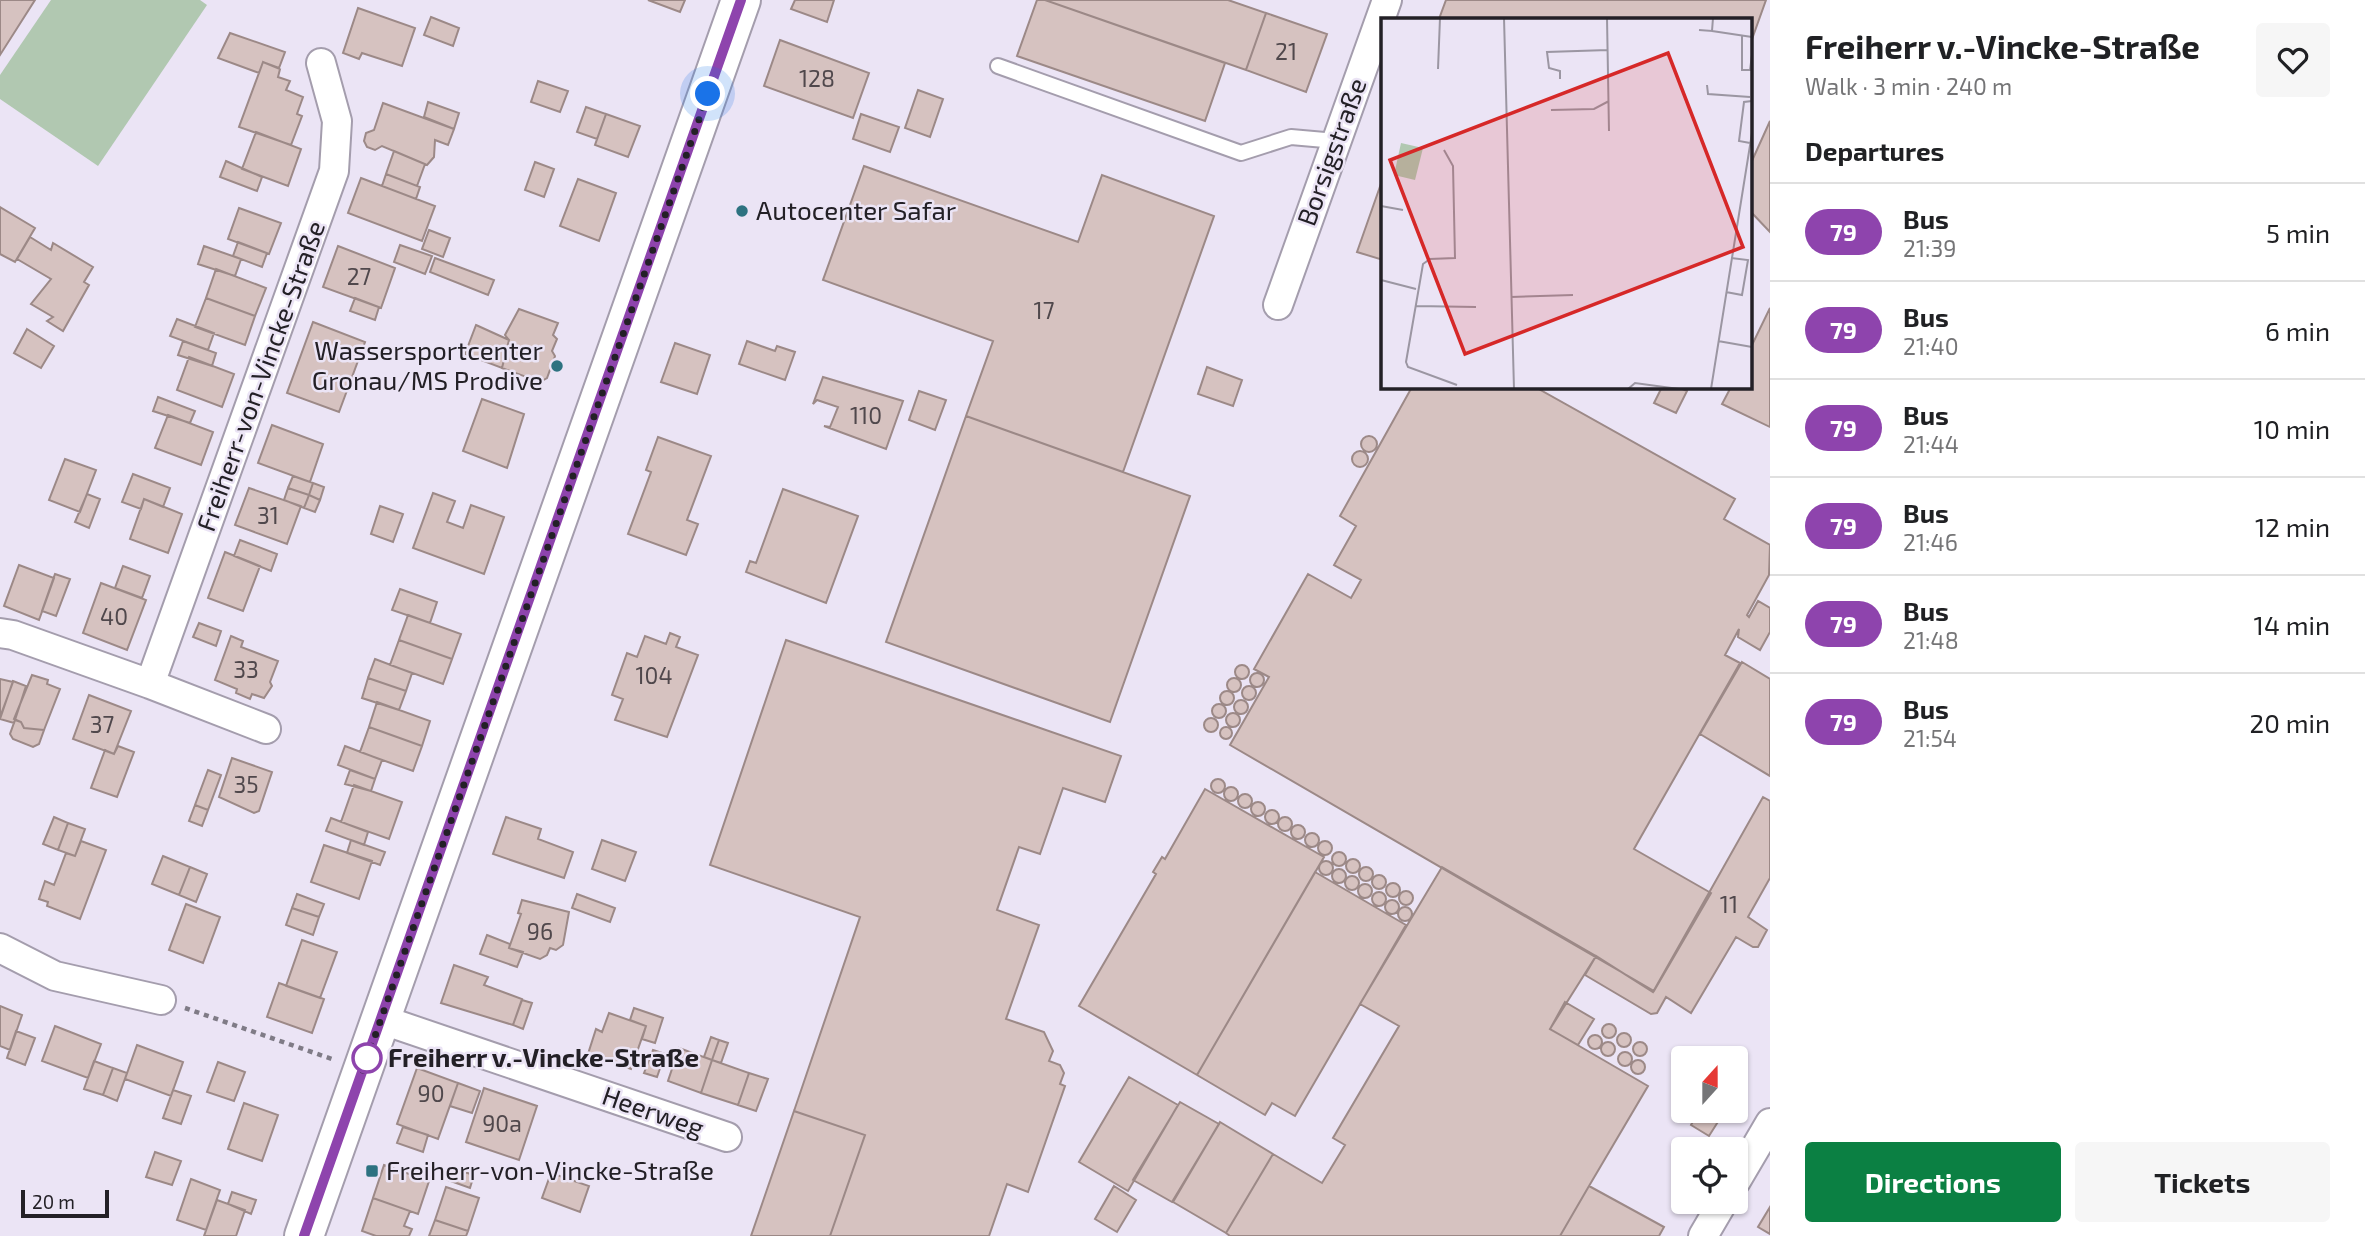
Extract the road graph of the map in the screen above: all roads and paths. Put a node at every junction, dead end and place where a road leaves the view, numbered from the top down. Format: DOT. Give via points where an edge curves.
graph roads {
  1 [pos="741,0"];
  2 [pos="1387,0"];
  3 [pos="321,63"];
  4 [pos="998,66"];
  5 [pos="1336,141"];
  6 [pos="1278,305"];
  7 [pos="0,633"];
  8 [pos="149,684"];
  9 [pos="266,729"];
  10 [pos="0,948"];
  11 [pos="162,1000"];
  12 [pos="380,1019"];
  13 [pos="363,1070"];
  14 [pos="1770,1123"];
  15 [pos="727,1137"];
  16 [pos="1748,1161"];
  17 [pos="1716,1214"];
  18 [pos="304,1236"];
  19 [pos="1703,1236"];
  1 -- 12 [label="street"];
  2 -- 5 [label="street, Borsigstraße"];
  3 -- 8 [label="street, Freiherr-von-Vincke-Straße" via="337,121 334,171"];
  4 -- 5 [label="lane" via="1241,153 1292,137"];
  5 -- 6 [label="street, Borsigstraße"];
  7 -- 8 [label="street"];
  8 -- 9 [label="street"];
  10 -- 11 [label="street" via="55,976"];
  11 -- 13 [label="path"];
  12 -- 13 [label="street"];
  12 -- 15 [label="street, Heerweg"];
  13 -- 18 [label="street"];
  14 -- 16 [label="street"];
  17 -- 19 [label="street"];
}
